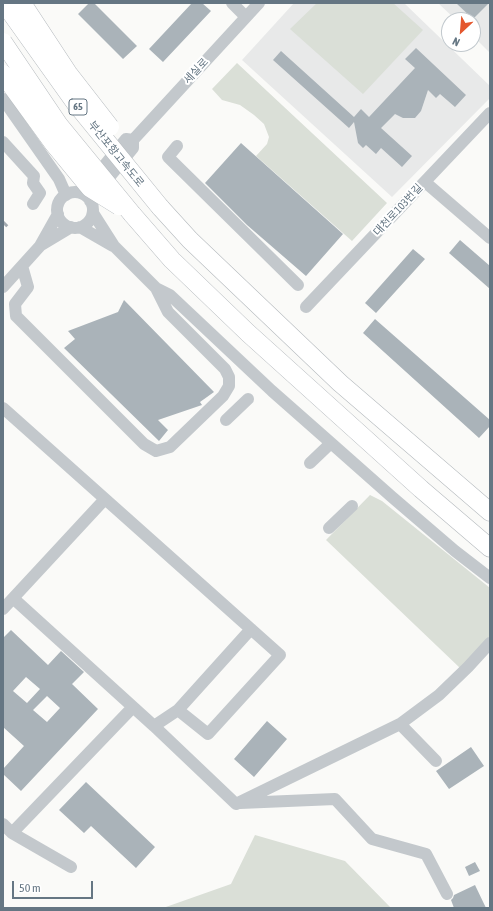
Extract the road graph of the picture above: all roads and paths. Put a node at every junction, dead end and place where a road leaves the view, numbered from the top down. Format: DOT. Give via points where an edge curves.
graph roads {
  1 [pos="4,3"];
  2 [pos="22,3"];
  3 [pos="232,3"];
  4 [pos="259,3"];
  5 [pos="246,17"];
  6 [pos="3,42"];
  7 [pos="3,74"];
  8 [pos="3,99"];
  9 [pos="490,113"];
  10 [pos="3,142"];
  11 [pos="177,146"];
  12 [pos="425,182"];
  13 [pos="66,195"];
  14 [pos="86,197"];
  15 [pos="32,204"];
  16 [pos="160,207"];
  17 [pos="93,213"];
  18 [pos="58,214"];
  19 [pos="132,214"];
  20 [pos="76,227"];
  21 [pos="490,238"];
  22 [pos="40,246"];
  23 [pos="114,246"];
  24 [pos="22,266"];
  25 [pos="298,285"];
  26 [pos="3,287"];
  27 [pos="156,288"];
  28 [pos="306,307"];
  29 [pos="248,399"];
  30 [pos="3,408"];
  31 [pos="226,420"];
  32 [pos="331,443"];
  33 [pos="310,463"];
  34 [pos="105,499"];
  35 [pos="352,506"];
  36 [pos="490,512"];
  37 [pos="329,528"];
  38 [pos="490,548"];
  39 [pos="490,578"];
  40 [pos="14,598"];
  41 [pos="3,610"];
  42 [pos="251,629"];
  43 [pos="490,643"];
  44 [pos="133,707"];
  45 [pos="178,710"];
  46 [pos="400,724"];
  47 [pos="154,726"];
  48 [pos="436,760"];
  49 [pos="236,804"];
  50 [pos="3,824"];
  51 [pos="12,833"];
  52 [pos="71,867"];
  53 [pos="447,894"];
  1 -- 16 [label="highway, 부산포항고속도로 / 65, bridge" via="76,104"];
  2 -- 16 [label="highway, bridge" via="68,73 152,182"];
  3 -- 5 [label="street"];
  4 -- 5 [label="street, 세실로"];
  5 -- 14 [label="street, 세실로" via="133,140 133,148"];
  6 -- 19 [label="highway, 65, bridge" via="59,125"];
  7 -- 19 [label="highway, bridge" via="53,143 90,188"];
  8 -- 13 [label="street" via="59,179"];
  9 -- 12 [label="street, 대천로103번길"];
  10 -- 15 [label="street" via="34,176 33,183 40,193"];
  11 -- 25 [label="street" via="168,157"];
  12 -- 21 [label="street"];
  12 -- 28 [label="street, 대천로103번길"];
  13 -- 14 [label="street" via="76,192"];
  13 -- 18 [label="street" via="59,203"];
  14 -- 17 [label="street"];
  16 -- 36 [label="highway, 부산포항고속도로" via="190,240 340,383"];
  17 -- 20 [label="street" via="89,222"];
  17 -- 23 [label="street"];
  18 -- 20 [label="street" via="62,223"];
  18 -- 22 [label="street"];
  19 -- 38 [label="highway" via="172,260 248,333"];
  20 -- 22 [label="street"];
  20 -- 23 [label="street"];
  22 -- 24 [label="street"];
  23 -- 27 [label="street"];
  24 -- 26 [label="street"];
  24 -- 27 [label="street" via="28,287 15,304 16,316 144,444 156,452 170,447 223,396 229,386 229,377 168,312"];
  27 -- 32 [label="street" via="170,295"];
  29 -- 31 [label="street"];
  30 -- 34 [label="street"];
  32 -- 33 [label="street"];
  32 -- 39 [label="street"];
  34 -- 40 [label="street"];
  34 -- 42 [label="street"];
  35 -- 37 [label="street"];
  40 -- 41 [label="street"];
  40 -- 44 [label="street"];
  42 -- 45 [label="street"];
  42 -- 45 [label="street" via="280,655 208,734"];
  43 -- 46 [label="street" via="438,695"];
  44 -- 47 [label="street"];
  44 -- 51 [label="street"];
  45 -- 47 [label="street"];
  46 -- 48 [label="street"];
  46 -- 49 [label="street"];
  47 -- 49 [label="street"];
  49 -- 53 [label="street" via="335,799 372,839 426,854"];
  50 -- 51 [label="street"];
  51 -- 52 [label="street"];
}
